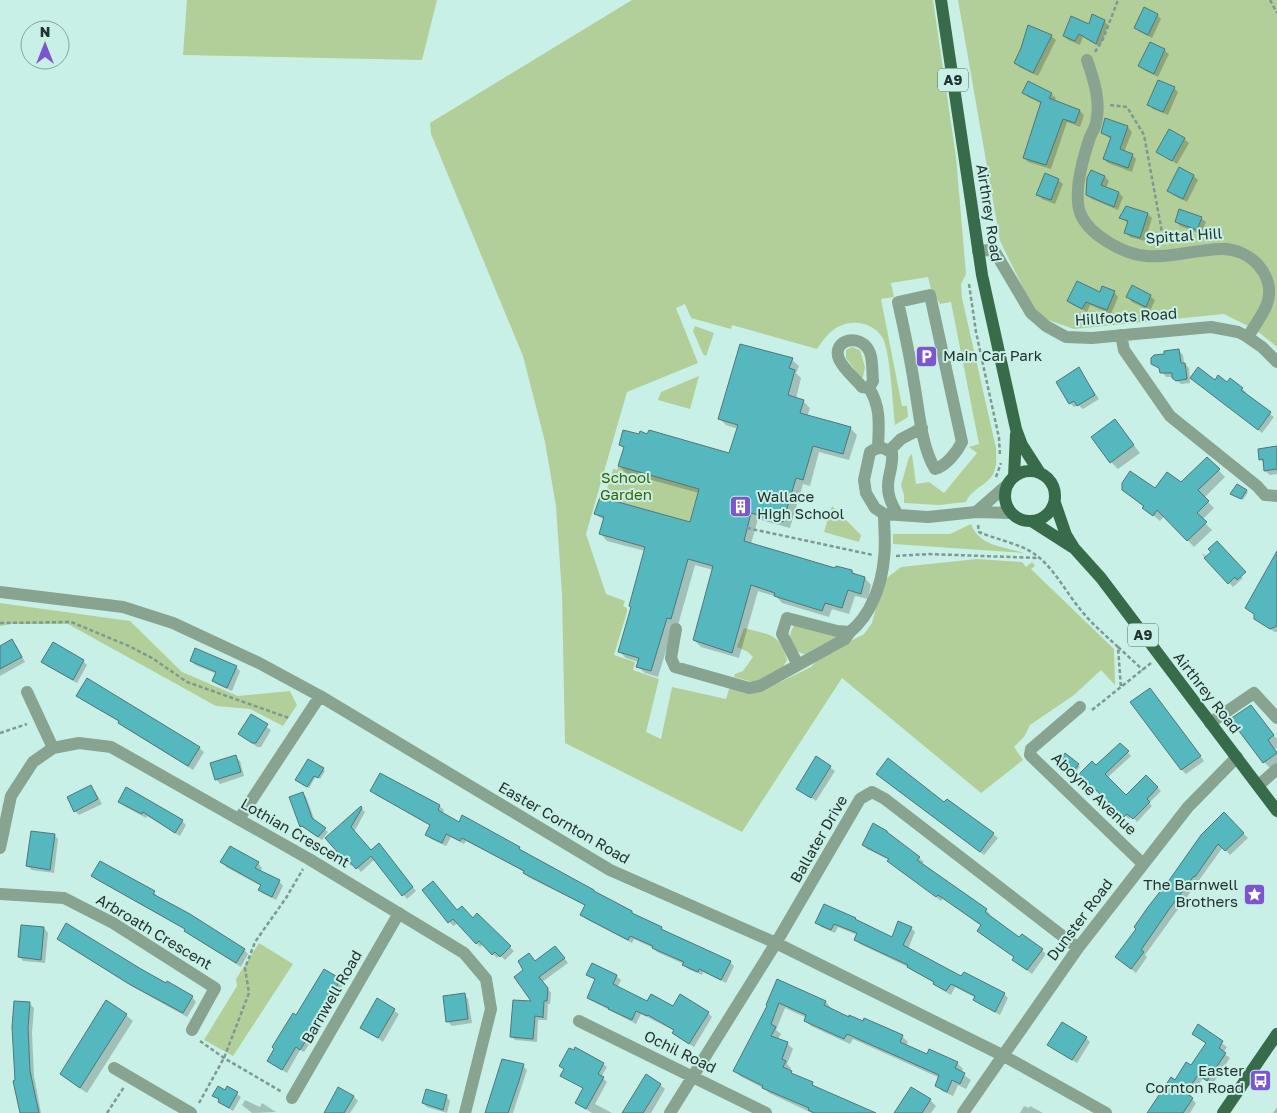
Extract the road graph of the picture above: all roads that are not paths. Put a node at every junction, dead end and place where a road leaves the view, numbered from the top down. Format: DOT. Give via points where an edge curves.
graph roads {
  1 [pos="941,0"];
  2 [pos="1087,60"];
  3 [pos="978,251"];
  4 [pos="1121,335"];
  5 [pos="1248,337"];
  6 [pos="1277,362"];
  7 [pos="869,388"];
  8 [pos="922,428"];
  9 [pos="1016,429"];
  10 [pos="884,449"];
  11 [pos="1040,473"];
  12 [pos="1010,481"];
  13 [pos="1277,496"];
  14 [pos="1055,503"];
  15 [pos="976,512"];
  16 [pos="1010,513"];
  17 [pos="884,514"];
  18 [pos="898,515"];
  19 [pos="1033,522"];
  20 [pos="1074,548"];
  21 [pos="0,592"];
  22 [pos="676,629"];
  23 [pos="850,632"];
  24 [pos="798,665"];
  25 [pos="27,692"];
  26 [pos="320,696"];
  27 [pos="1080,707"];
  28 [pos="1277,718"];
  29 [pos="1210,724"];
  30 [pos="53,748"];
  31 [pos="1237,757"];
  32 [pos="1277,769"];
  33 [pos="1259,785"];
  34 [pos="1277,811"];
  35 [pos="239,819"];
  36 [pos="0,848"];
  37 [pos="1143,864"];
  38 [pos="0,894"];
  39 [pos="399,913"];
  40 [pos="776,943"];
  41 [pos="1078,948"];
  42 [pos="579,1021"];
  43 [pos="192,1030"];
  44 [pos="1277,1034"];
  45 [pos="1004,1056"];
  46 [pos="114,1068"];
  47 [pos="692,1076"];
  48 [pos="292,1098"];
  49 [pos="194,1109"];
  50 [pos="465,1113"];
  51 [pos="670,1113"];
  52 [pos="766,1113"];
  53 [pos="963,1113"];
  54 [pos="1106,1113"];
  55 [pos="1223,1113"];
  1 -- 3 [label="main road, Airthrey Road / A9"];
  2 -- 5 [label="street, Spittal Hill" via="1096,85 1096,124 1077,187 1081,216 1102,239 1120,250 1137,255 1166,256 1203,249 1246,253 1266,276 1269,290 1268,303"];
  3 -- 4 [label="street, Hillfoots Road" via="995,252 1031,313 1046,326 1066,337"];
  3 -- 9 [label="main road, Airthrey Road / A9"];
  4 -- 5 [label="street, Hillfoots Road" via="1211,327"];
  4 -- 13 [label="street" via="1124,350 1170,416 1265,495"];
  5 -- 6 [label="street, Hillfoots Road"];
  7 -- 10 [label="street" via="879,408"];
  8 -- 8 [label="street" via="898,302 930,295 962,442 940,468 935,469 930,462"];
  8 -- 10 [label="street"];
  9 -- 11 [label="main road, A9" via="1026,453"];
  9 -- 12 [label="main road, A9" via="1016,459"];
  10 -- 17 [label="street" via="870,452 864,480 866,493 875,508"];
  10 -- 18 [label="street" via="892,453 890,501"];
  11 -- 12 [label="main road" via="1026,471"];
  11 -- 14 [label="main road, A9" via="1051,482"];
  12 -- 15 [label="street"];
  12 -- 16 [label="main road, A9" via="1004,499"];
  14 -- 19 [label="main road" via="1047,516"];
  14 -- 20 [label="main road, A9"];
  15 -- 16 [label="street"];
  15 -- 18 [label="street" via="928,518"];
  16 -- 19 [label="main road, A9"];
  17 -- 18 [label="street"];
  17 -- 23 [label="street" via="884,557 880,578 867,614"];
  19 -- 20 [label="main road, A9"];
  20 -- 29 [label="main road, Airthrey Road / A9" via="1101,578"];
  21 -- 26 [label="street, Easter Cornton Road" via="123,607 173,623"];
  22 -- 24 [label="street" via="671,658 675,666 749,688 760,686"];
  23 -- 24 [label="street"];
  23 -- 24 [label="street" via="787,618 782,634"];
  25 -- 30 [label="street"];
  26 -- 35 [label="street"];
  26 -- 40 [label="street, Easter Cornton Road" via="610,870"];
  27 -- 37 [label="street, Aboyne Avenue" via="1031,749 1030,755"];
  28 -- 29 [label="street" via="1254,693"];
  29 -- 31 [label="main road, Airthrey Road / A9"];
  30 -- 35 [label="street, Lothian Crescent" via="79,743 112,747"];
  30 -- 36 [label="street, Lothian Crescent" via="33,762 11,796"];
  31 -- 33 [label="main road, Airthrey Road / A9"];
  31 -- 37 [label="street, Dunster Road" via="1188,807"];
  32 -- 33 [label="street"];
  33 -- 34 [label="main road, Airthrey Road / A9"];
  35 -- 39 [label="street, Lothian Crescent"];
  37 -- 41 [label="street, Dunster Road"];
  38 -- 43 [label="street, Arbroath Crescent" via="64,898 113,923 215,988"];
  39 -- 48 [label="street, Barnwell Road"];
  39 -- 50 [label="street, Lothian Crescent" via="464,952 486,979 491,1009"];
  40 -- 41 [label="street, Ballater Drive" via="860,800 872,792"];
  40 -- 45 [label="street, Easter Cornton Road"];
  40 -- 47 [label="street, Ballater Drive"];
  41 -- 45 [label="street, Dunster Road"];
  42 -- 47 [label="street, Ochil Road"];
  44 -- 55 [label="main road"];
  45 -- 53 [label="street, Dunster Road"];
  45 -- 54 [label="street, Easter Cornton Road"];
  46 -- 49 [label="street"];
  47 -- 51 [label="street, Ballater Drive"];
  47 -- 52 [label="street, Ochil Road"];
}
